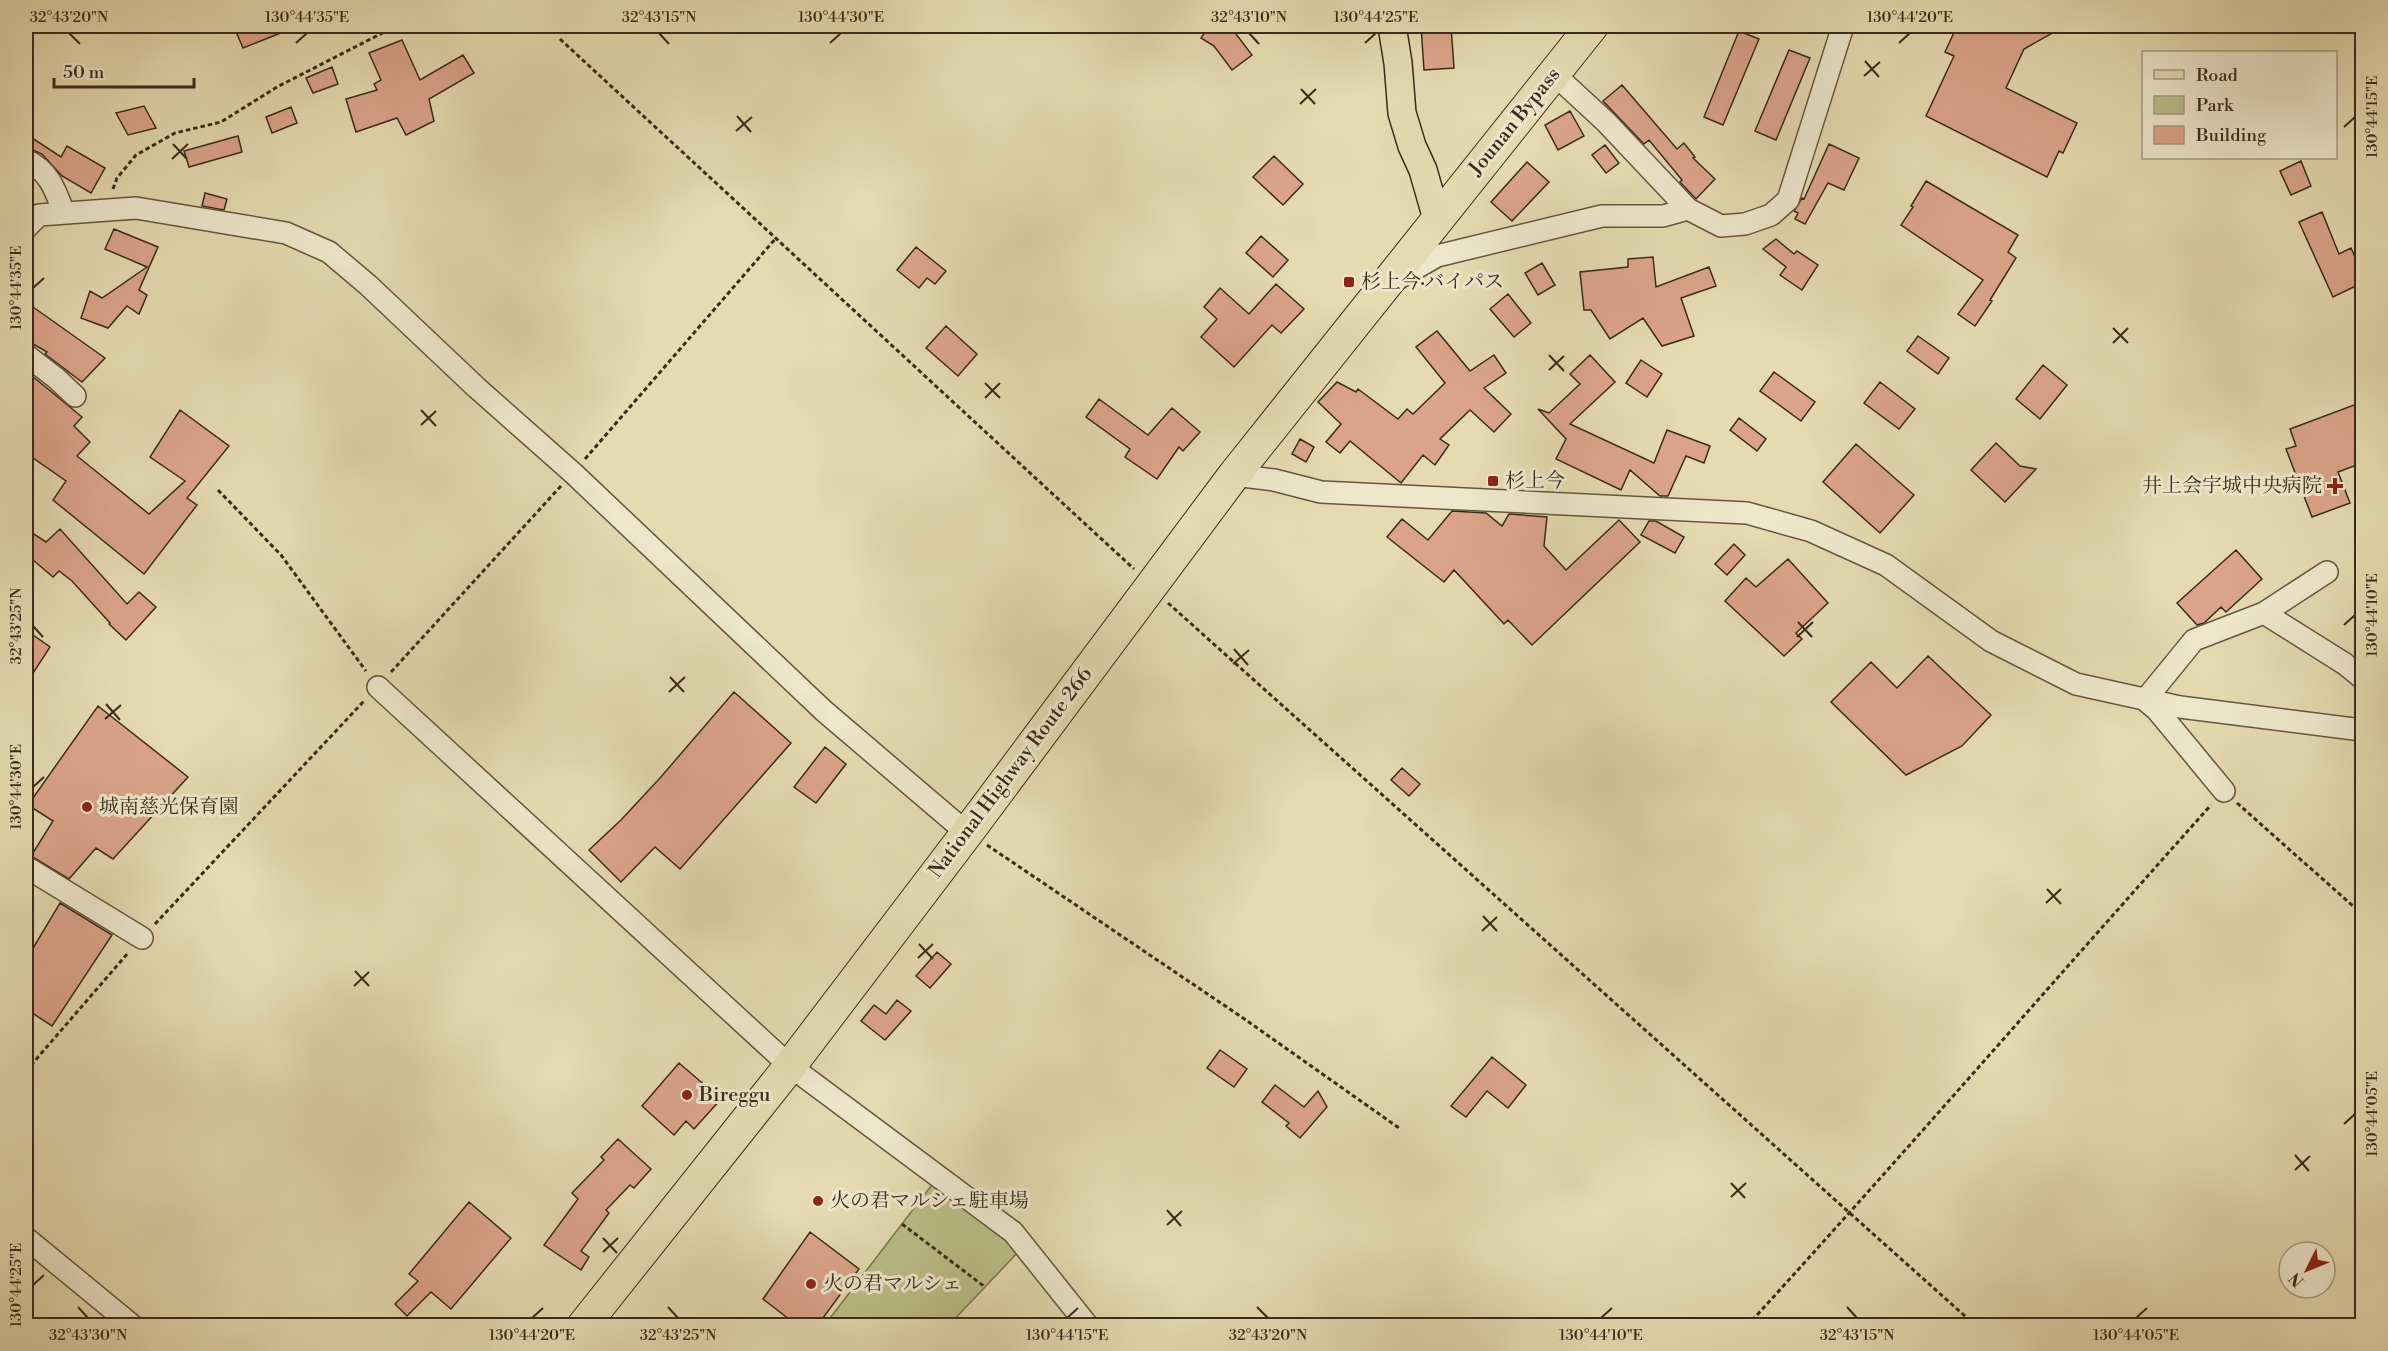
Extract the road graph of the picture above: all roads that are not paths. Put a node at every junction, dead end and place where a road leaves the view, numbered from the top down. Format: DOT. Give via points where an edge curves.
graph roads {
  1 [pos="1392,26"];
  2 [pos="1592,26"];
  3 [pos="1843,26"];
  4 [pos="1554,74"];
  5 [pos="26,160"];
  6 [pos="1688,209"];
  7 [pos="64,213"];
  8 [pos="1437,219"];
  9 [pos="26,228"];
  10 [pos="1383,286"];
  11 [pos="26,355"];
  12 [pos="75,396"];
  13 [pos="1234,475"];
  14 [pos="2327,572"];
  15 [pos="2264,613"];
  16 [pos="2362,678"];
  17 [pos="378,687"];
  18 [pos="2145,700"];
  19 [pos="2362,730"];
  20 [pos="2224,791"];
  21 [pos="967,833"];
  22 [pos="26,867"];
  23 [pos="142,938"];
  24 [pos="790,1066"];
  25 [pos="26,1238"];
  26 [pos="133,1326"];
  27 [pos="583,1326"];
  28 [pos="1088,1326"];
  1 -- 8 [label="main road" via="1402,113"];
  2 -- 4 [label="highway, Jounan Bypass"];
  3 -- 6 [label="street" via="1788,200 1771,215 1745,224 1721,226"];
  4 -- 6 [label="street" via="1606,122"];
  4 -- 8 [label="highway, Jounan Bypass"];
  5 -- 7 [label="street" via="39,166 55,188"];
  6 -- 10 [label="street" via="1664,216 1602,216 1437,256"];
  7 -- 9 [label="street" via="39,215"];
  7 -- 21 [label="street" via="136,208 286,233 328,252 573,473 824,711"];
  8 -- 10 [label="highway, National Highway Route 266"];
  10 -- 13 [label="highway, National Highway Route 266"];
  11 -- 12 [label="street"];
  13 -- 18 [label="street" via="1321,492 1747,513 1811,531 1886,565 1991,641 2076,684"];
  13 -- 21 [label="highway, National Highway Route 266"];
  14 -- 15 [label="street"];
  15 -- 16 [label="street"];
  15 -- 18 [label="street" via="2194,640"];
  17 -- 24 [label="street"];
  18 -- 19 [label="street"];
  18 -- 20 [label="street"];
  21 -- 24 [label="highway, National Highway Route 266"];
  22 -- 23 [label="street"];
  24 -- 27 [label="highway, National Highway Route 266"];
  24 -- 28 [label="street" via="1013,1232"];
  25 -- 26 [label="street"];
}
